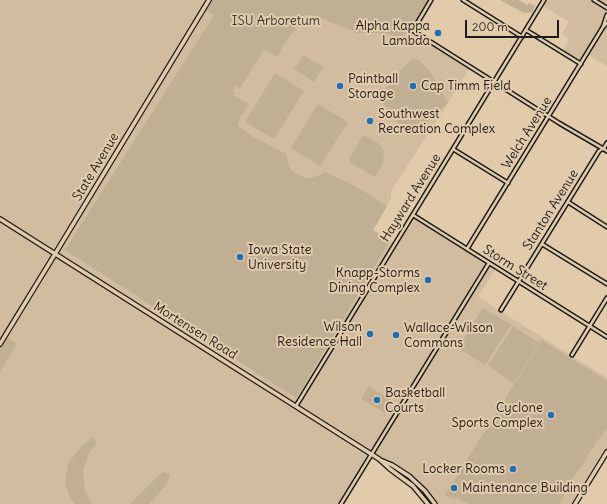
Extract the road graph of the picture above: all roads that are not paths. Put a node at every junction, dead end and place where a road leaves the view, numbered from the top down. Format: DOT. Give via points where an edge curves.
graph roads {
  1 [pos="209,0"];
  2 [pos="431,0"];
  3 [pos="463,0"];
  4 [pos="544,0"];
  5 [pos="594,0"];
  6 [pos="607,8"];
  7 [pos="607,15"];
  8 [pos="607,23"];
  9 [pos="603,27"];
  10 [pos="526,30"];
  11 [pos="522,37"];
  12 [pos="581,64"];
  13 [pos="494,82"];
  14 [pos="549,116"];
  15 [pos="607,143"];
  16 [pos="453,149"];
  17 [pos="603,149"];
  18 [pos="607,151"];
  19 [pos="508,183"];
  20 [pos="568,202"];
  21 [pos="413,215"];
  22 [pos="0,219"];
  23 [pos="607,227"];
  24 [pos="542,244"];
  25 [pos="467,249"];
  26 [pos="55,254"];
  27 [pos="489,263"];
  28 [pos="519,282"];
  29 [pos="607,284"];
  30 [pos="607,298"];
  31 [pos="502,310"];
  32 [pos="590,326"];
  33 [pos="607,337"];
  34 [pos="0,344"];
  35 [pos="572,355"];
  36 [pos="296,406"];
  37 [pos="607,452"];
  38 [pos="372,455"];
  39 [pos="379,459"];
  40 [pos="434,502"];
  41 [pos="341,504"];
  42 [pos="428,504"];
  43 [pos="575,504"];
  1 -- 26 [label="street, State Avenue"];
  2 -- 13 [label="street" via="414,31"];
  3 -- 11 [label="street"];
  4 -- 10 [label="street, Hayward Avenue"];
  5 -- 6 [label="street"];
  7 -- 9 [label="street, Welch Avenue"];
  8 -- 9 [label="street, Welch Avenue"];
  9 -- 12 [label="street, Welch Avenue"];
  10 -- 11 [label="street, Hayward Avenue"];
  10 -- 12 [label="street"];
  11 -- 13 [label="street, Hayward Avenue"];
  12 -- 14 [label="street, Welch Avenue"];
  13 -- 14 [label="street"];
  13 -- 16 [label="street, Hayward Avenue"];
  14 -- 17 [label="street"];
  14 -- 19 [label="street, Welch Avenue"];
  15 -- 17 [label="street, Stanton Avenue"];
  16 -- 19 [label="street"];
  16 -- 21 [label="street, Hayward Avenue"];
  17 -- 18 [label="street"];
  17 -- 20 [label="street, Stanton Avenue" via="599,151"];
  19 -- 25 [label="street, Welch Avenue"];
  20 -- 23 [label="street"];
  20 -- 24 [label="street, Stanton Avenue"];
  21 -- 25 [label="street, Storm Street"];
  21 -- 36 [label="street, Hayward Avenue"];
  22 -- 26 [label="street, Mortensen Road"];
  24 -- 28 [label="street, Stanton Avenue"];
  24 -- 29 [label="street"];
  25 -- 27 [label="street, Storm Street"];
  26 -- 34 [label="street, State Avenue"];
  26 -- 36 [label="street, Mortensen Road"];
  27 -- 28 [label="street, Storm Street"];
  27 -- 38 [label="street"];
  28 -- 31 [label="street, Stanton Avenue"];
  28 -- 32 [label="street, Storm Street"];
  30 -- 32 [label="street"];
  32 -- 33 [label="street, Storm Street"];
  32 -- 35 [label="street"];
  36 -- 38 [label="street, Mortensen Road"];
  37 -- 43 [label="street"];
  38 -- 39 [label="street, Mortensen Road"];
  38 -- 41 [label="street"];
  39 -- 40 [label="street, Mortensen Road" via="409,476"];
  39 -- 42 [label="street, Mortensen Road" via="413,486"];
}
